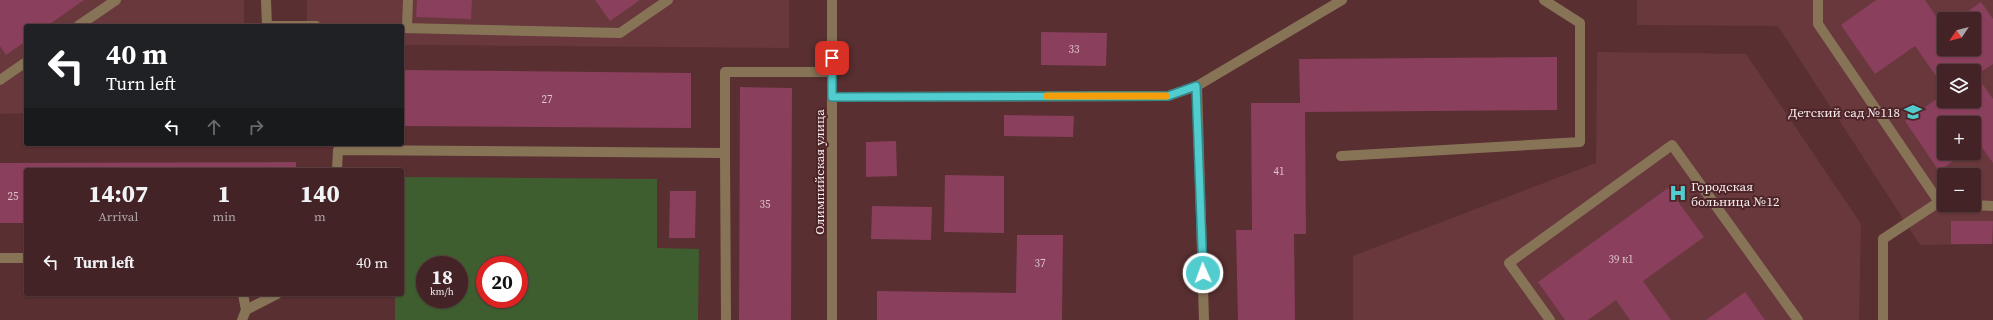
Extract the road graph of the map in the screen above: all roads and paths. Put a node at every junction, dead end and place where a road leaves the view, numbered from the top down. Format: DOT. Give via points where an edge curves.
graph roads {
  1 [pos="116,0"];
  2 [pos="266,0"];
  3 [pos="408,0"];
  4 [pos="668,0"];
  5 [pos="832,0"];
  6 [pos="1342,0"];
  7 [pos="1544,0"];
  8 [pos="1818,0"];
  9 [pos="81,24"];
  10 [pos="267,24"];
  11 [pos="404,28"];
  12 [pos="24,63"];
  13 [pos="832,72"];
  14 [pos="0,80"];
  15 [pos="1196,86"];
  16 [pos="832,97"];
  17 [pos="725,153"];
  18 [pos="1341,156"];
  19 [pos="337,168"];
  20 [pos="1937,196"];
  21 [pos="1937,205"];
  22 [pos="1981,205"];
  23 [pos="1993,206"];
  24 [pos="0,258"];
  25 [pos="24,258"];
  26 [pos="243,296"];
  27 [pos="273,296"];
  28 [pos="246,310"];
  29 [pos="242,320"];
  30 [pos="726,320"];
  31 [pos="832,320"];
  32 [pos="1204,320"];
  33 [pos="1550,320"];
  34 [pos="1798,320"];
  35 [pos="1884,320"];
  1 -- 9 [label="street"];
  2 -- 10 [label="street"];
  3 -- 11 [label="street"];
  4 -- 11 [label="street" via="620,33"];
  5 -- 13 [label="street, Олимпийская улица"];
  6 -- 15 [label="street"];
  7 -- 18 [label="street" via="1580,22 1580,142"];
  8 -- 20 [label="street" via="1818,24"];
  12 -- 14 [label="street"];
  13 -- 16 [label="street, Олимпийская улица"];
  13 -- 17 [label="street" via="725,72"];
  15 -- 16 [label="street" via="1168,96"];
  15 -- 32 [label="street"];
  16 -- 31 [label="street, Олимпийская улица"];
  17 -- 19 [label="street" via="338,150"];
  17 -- 30 [label="street"];
  21 -- 35 [label="street" via="1883,239"];
  22 -- 23 [label="street"];
  24 -- 25 [label="street"];
  26 -- 28 [label="street"];
  27 -- 28 [label="street"];
  28 -- 29 [label="street"];
  33 -- 34 [label="street" via="1509,262 1672,145"];
}
